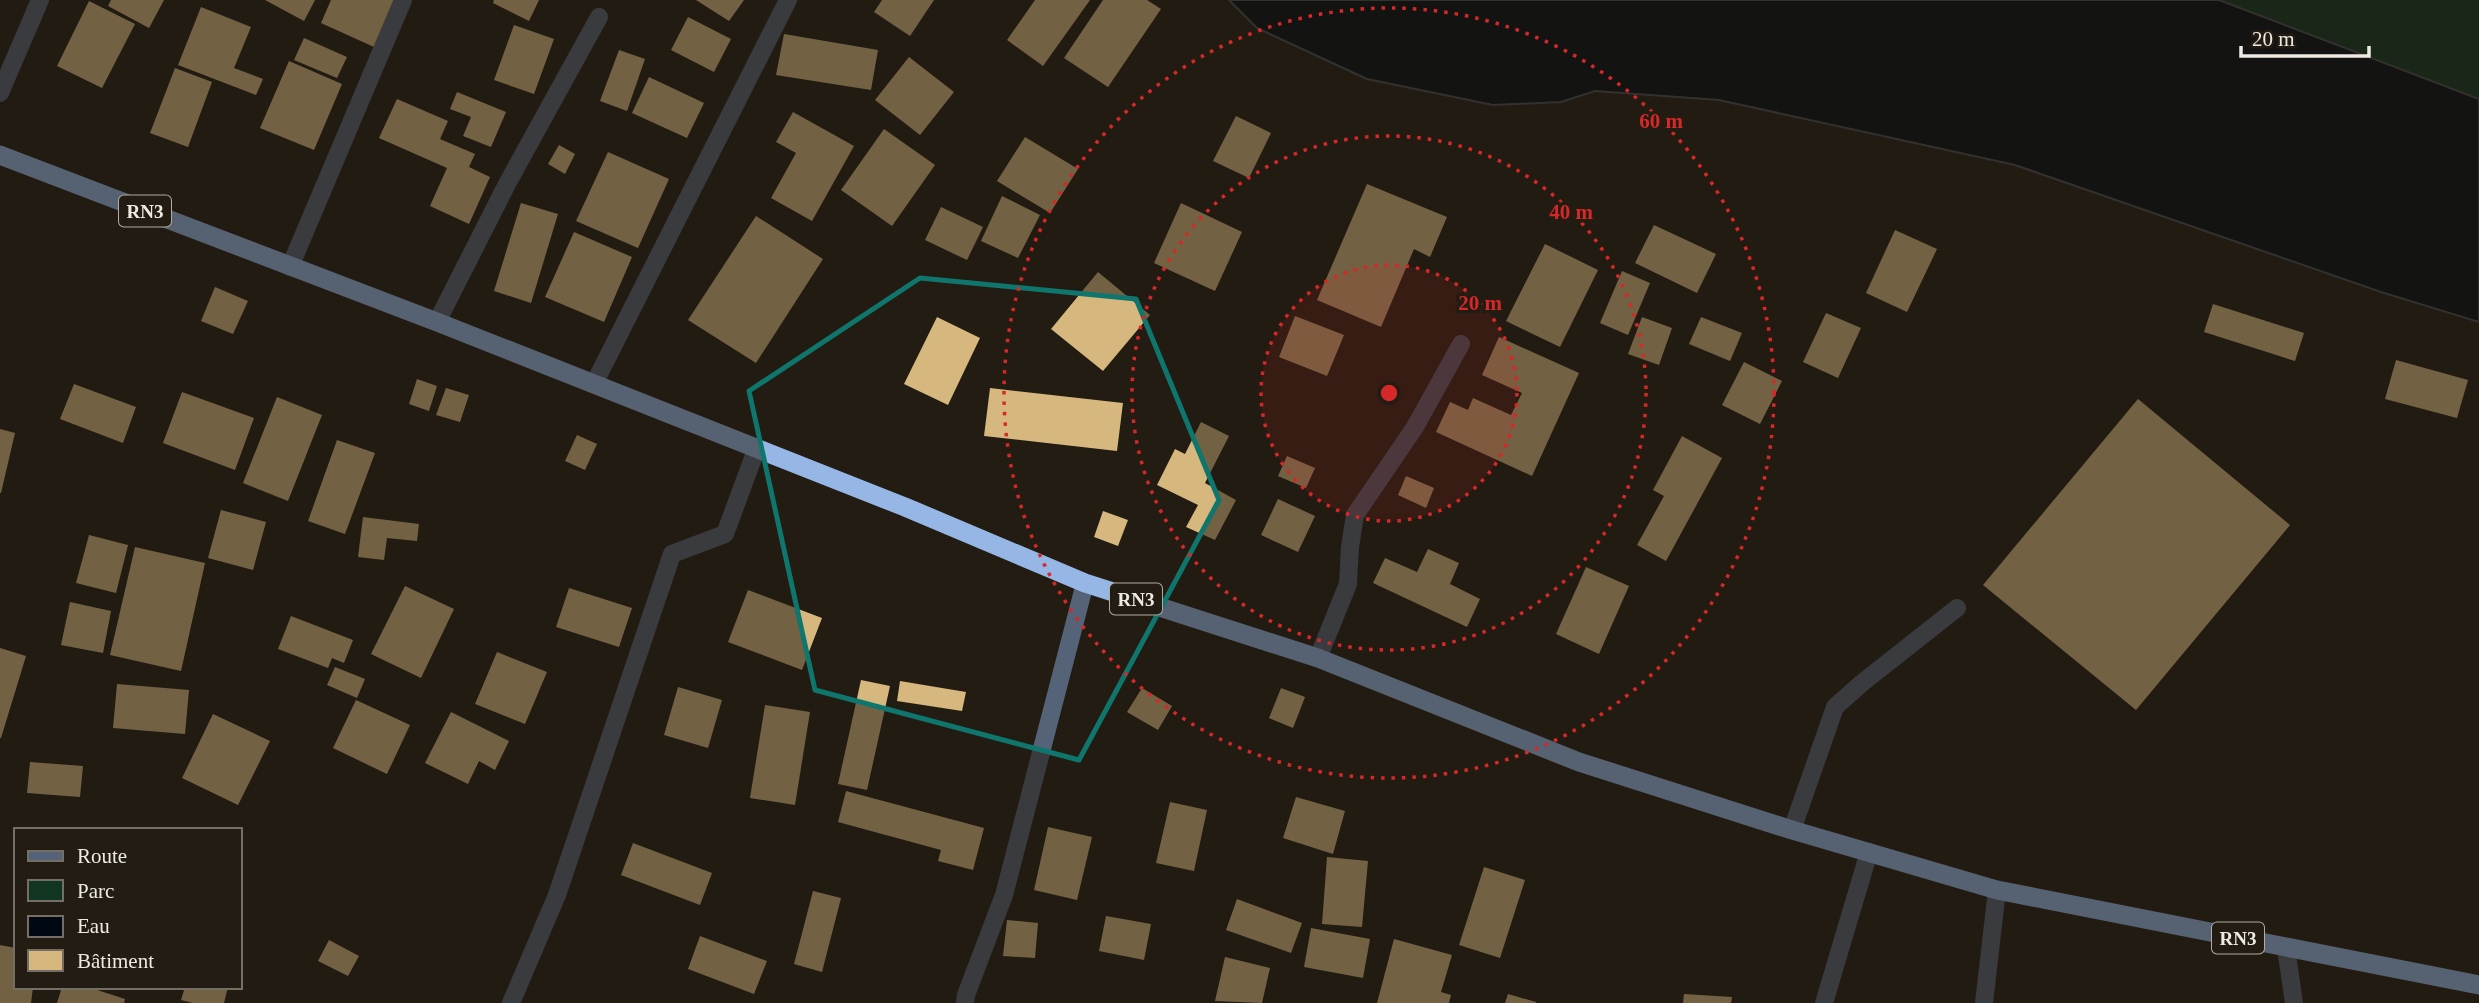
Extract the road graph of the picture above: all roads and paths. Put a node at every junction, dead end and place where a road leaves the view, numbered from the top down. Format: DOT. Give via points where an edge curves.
graph roads {
  1 [pos="40,0"];
  2 [pos="404,0"];
  3 [pos="789,0"];
  4 [pos="598,17"];
  5 [pos="0,93"];
  6 [pos="0,155"];
  7 [pos="290,267"];
  8 [pos="437,322"];
  9 [pos="1461,344"];
  10 [pos="594,384"];
  11 [pos="757,450"];
  12 [pos="1086,583"];
  13 [pos="1957,608"];
  14 [pos="1318,658"];
  15 [pos="1792,830"];
  16 [pos="1869,852"];
  17 [pos="1997,890"];
  18 [pos="2286,948"];
  19 [pos="2479,985"];
  20 [pos="510,1003"];
  21 [pos="965,1003"];
  22 [pos="1824,1003"];
  23 [pos="1984,1003"];
  24 [pos="2294,1003"];
  1 -- 5 [label="street"];
  2 -- 7 [label="street"];
  3 -- 10 [label="street"];
  4 -- 8 [label="street"];
  6 -- 7 [label="highway, RN3"];
  7 -- 8 [label="highway, RN3"];
  8 -- 10 [label="highway, RN3"];
  9 -- 14 [label="street" via="1415,427 1355,515 1348,584"];
  10 -- 11 [label="highway, RN3"];
  11 -- 12 [label="highway, RN3"];
  11 -- 20 [label="street" via="725,534 672,554 557,895"];
  12 -- 14 [label="highway, RN3"];
  12 -- 21 [label="street" via="1004,895"];
  13 -- 15 [label="street" via="1835,707"];
  14 -- 15 [label="highway, RN3" via="1579,762"];
  15 -- 16 [label="highway, RN3"];
  16 -- 17 [label="highway, RN3"];
  16 -- 22 [label="street"];
  17 -- 18 [label="highway, RN3"];
  17 -- 23 [label="street"];
  18 -- 19 [label="highway, RN3"];
  18 -- 24 [label="street"];
}
